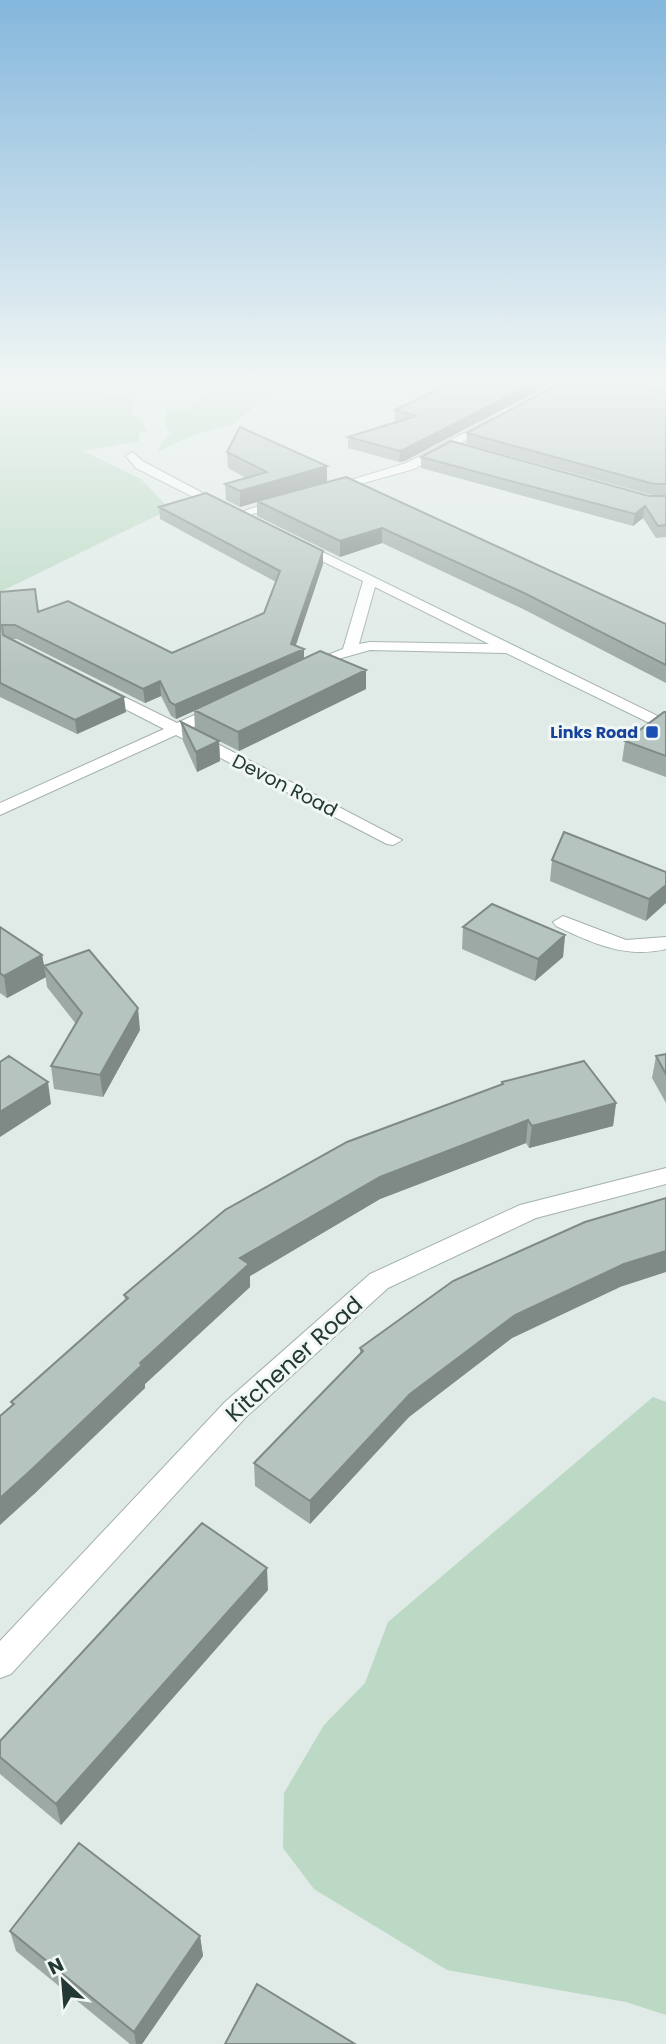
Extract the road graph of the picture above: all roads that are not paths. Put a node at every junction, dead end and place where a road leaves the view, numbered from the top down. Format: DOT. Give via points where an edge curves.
graph roads {
  1 [pos="167,479"];
  2 [pos="362,479"];
  3 [pos="317,492"];
  4 [pos="291,500"];
  5 [pos="238,515"];
  6 [pos="262,527"];
  7 [pos="286,538"];
  8 [pos="370,580"];
  9 [pos="508,649"];
  10 [pos="351,650"];
  11 [pos="297,673"];
  12 [pos="82,681"];
  13 [pos="237,701"];
  14 [pos="666,726"];
  15 [pos="177,729"];
  16 [pos="0,810"];
  17 [pos="393,840"];
  18 [pos="563,922"];
  19 [pos="666,943"];
  20 [pos="666,1176"];
  21 [pos="0,1663"];
  1 -- 5 [label="street"];
  2 -- 3 [label="street"];
  4 -- 5 [label="street"];
  5 -- 6 [label="street"];
  7 -- 8 [label="street"];
  8 -- 9 [label="street"];
  8 -- 10 [label="street"];
  9 -- 10 [label="street" via="386,645"];
  9 -- 14 [label="street"];
  10 -- 11 [label="street"];
  12 -- 15 [label="street, Devon Road"];
  13 -- 15 [label="street"];
  15 -- 16 [label="street"];
  15 -- 17 [label="street, Devon Road"];
  18 -- 19 [label="street" via="627,948 648,949"];
  20 -- 21 [label="street, Kitchener Road" via="529,1211 379,1281 235,1410"];
}
